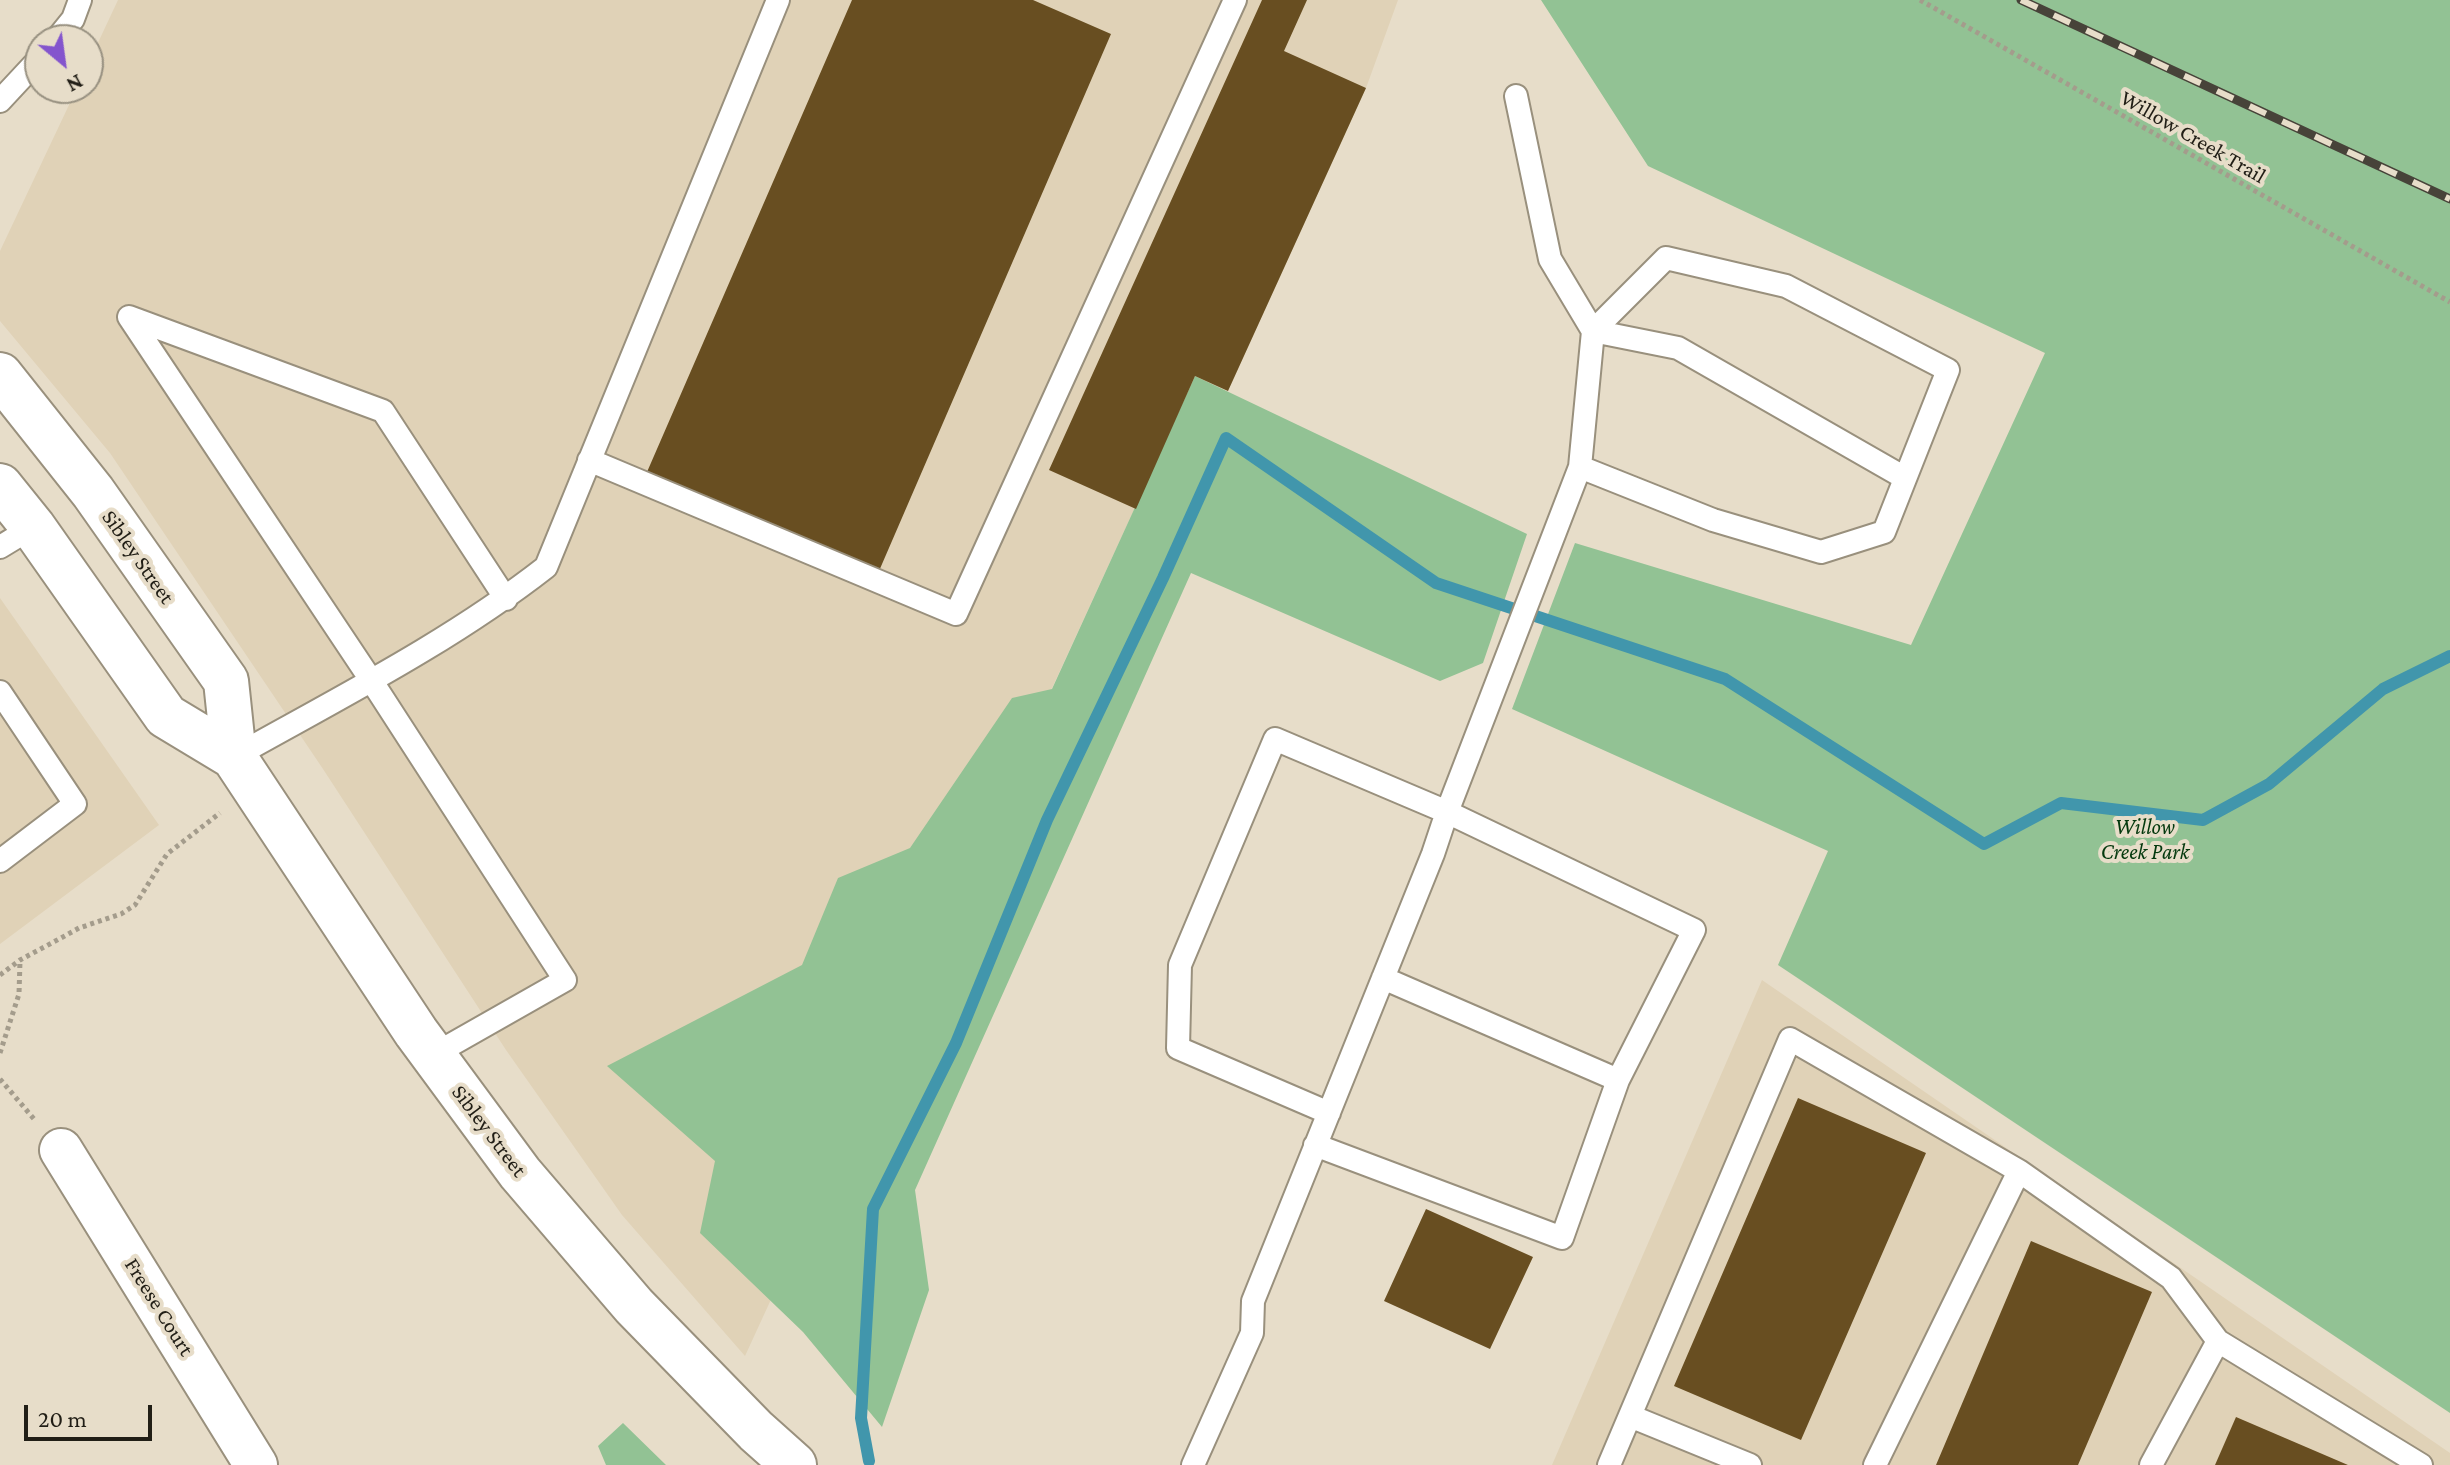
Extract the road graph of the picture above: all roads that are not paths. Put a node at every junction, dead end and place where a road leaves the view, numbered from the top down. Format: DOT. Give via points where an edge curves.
graph roads {
  1 [pos="80,0"];
  2 [pos="778,0"];
  3 [pos="1235,0"];
  4 [pos="69,24"];
  5 [pos="24,75"];
  6 [pos="1516,96"];
  7 [pos="0,101"];
  8 [pos="1593,331"];
  9 [pos="0,375"];
  10 [pos="589,460"];
  11 [pos="1580,467"];
  12 [pos="1905,478"];
  13 [pos="0,486"];
  14 [pos="16,537"];
  15 [pos="506,599"];
  16 [pos="371,680"];
  17 [pos="0,692"];
  18 [pos="244,773"];
  19 [pos="1447,812"];
  20 [pos="0,861"];
  21 [pos="1383,978"];
  22 [pos="433,1055"];
  23 [pos="1618,1080"];
  24 [pos="1329,1113"];
  25 [pos="1315,1145"];
  26 [pos="61,1150"];
  27 [pos="2019,1171"];
  28 [pos="2218,1341"];
  29 [pos="1630,1416"];
  30 [pos="256,1465"];
  31 [pos="794,1465"];
  32 [pos="1193,1465"];
  33 [pos="1609,1465"];
  34 [pos="1750,1465"];
  35 [pos="1875,1465"];
  36 [pos="2151,1465"];
  37 [pos="2421,1465"];
  1 -- 4 [label="lane"];
  2 -- 10 [label="lane"];
  3 -- 10 [label="lane" via="956,614"];
  5 -- 7 [label="lane"];
  6 -- 8 [label="lane" via="1550,259"];
  8 -- 11 [label="lane"];
  8 -- 12 [label="lane" via="1678,348"];
  8 -- 12 [label="lane" via="1666,258 1786,286 1948,370"];
  9 -- 18 [label="street, Sibley Street" via="93,492 226,681"];
  10 -- 15 [label="lane" via="546,567"];
  11 -- 12 [label="lane" via="1713,520 1821,552 1884,532"];
  11 -- 19 [label="lane"];
  13 -- 14 [label="street, Sibley Street"];
  14 -- 18 [label="street, Sibley Street" via="166,716"];
  15 -- 16 [label="lane"];
  15 -- 16 [label="lane" via="383,411 129,317"];
  16 -- 18 [label="lane"];
  16 -- 22 [label="lane" via="565,980"];
  17 -- 20 [label="lane" via="75,804"];
  18 -- 22 [label="street, Sibley Street"];
  19 -- 21 [label="lane"];
  19 -- 23 [label="lane" via="1694,930"];
  19 -- 24 [label="lane" via="1275,739 1180,965 1178,1048"];
  21 -- 23 [label="lane"];
  21 -- 24 [label="lane"];
  22 -- 31 [label="street, Sibley Street" via="520,1173 634,1306"];
  23 -- 25 [label="lane" via="1562,1238"];
  24 -- 25 [label="lane"];
  25 -- 32 [label="lane" via="1253,1301 1252,1333"];
  26 -- 30 [label="street, Freese Court"];
  27 -- 28 [label="lane" via="2171,1278"];
  27 -- 29 [label="lane" via="1790,1039"];
  27 -- 35 [label="lane"];
  28 -- 36 [label="lane"];
  28 -- 37 [label="lane"];
  29 -- 33 [label="lane"];
  29 -- 34 [label="lane"];
}
